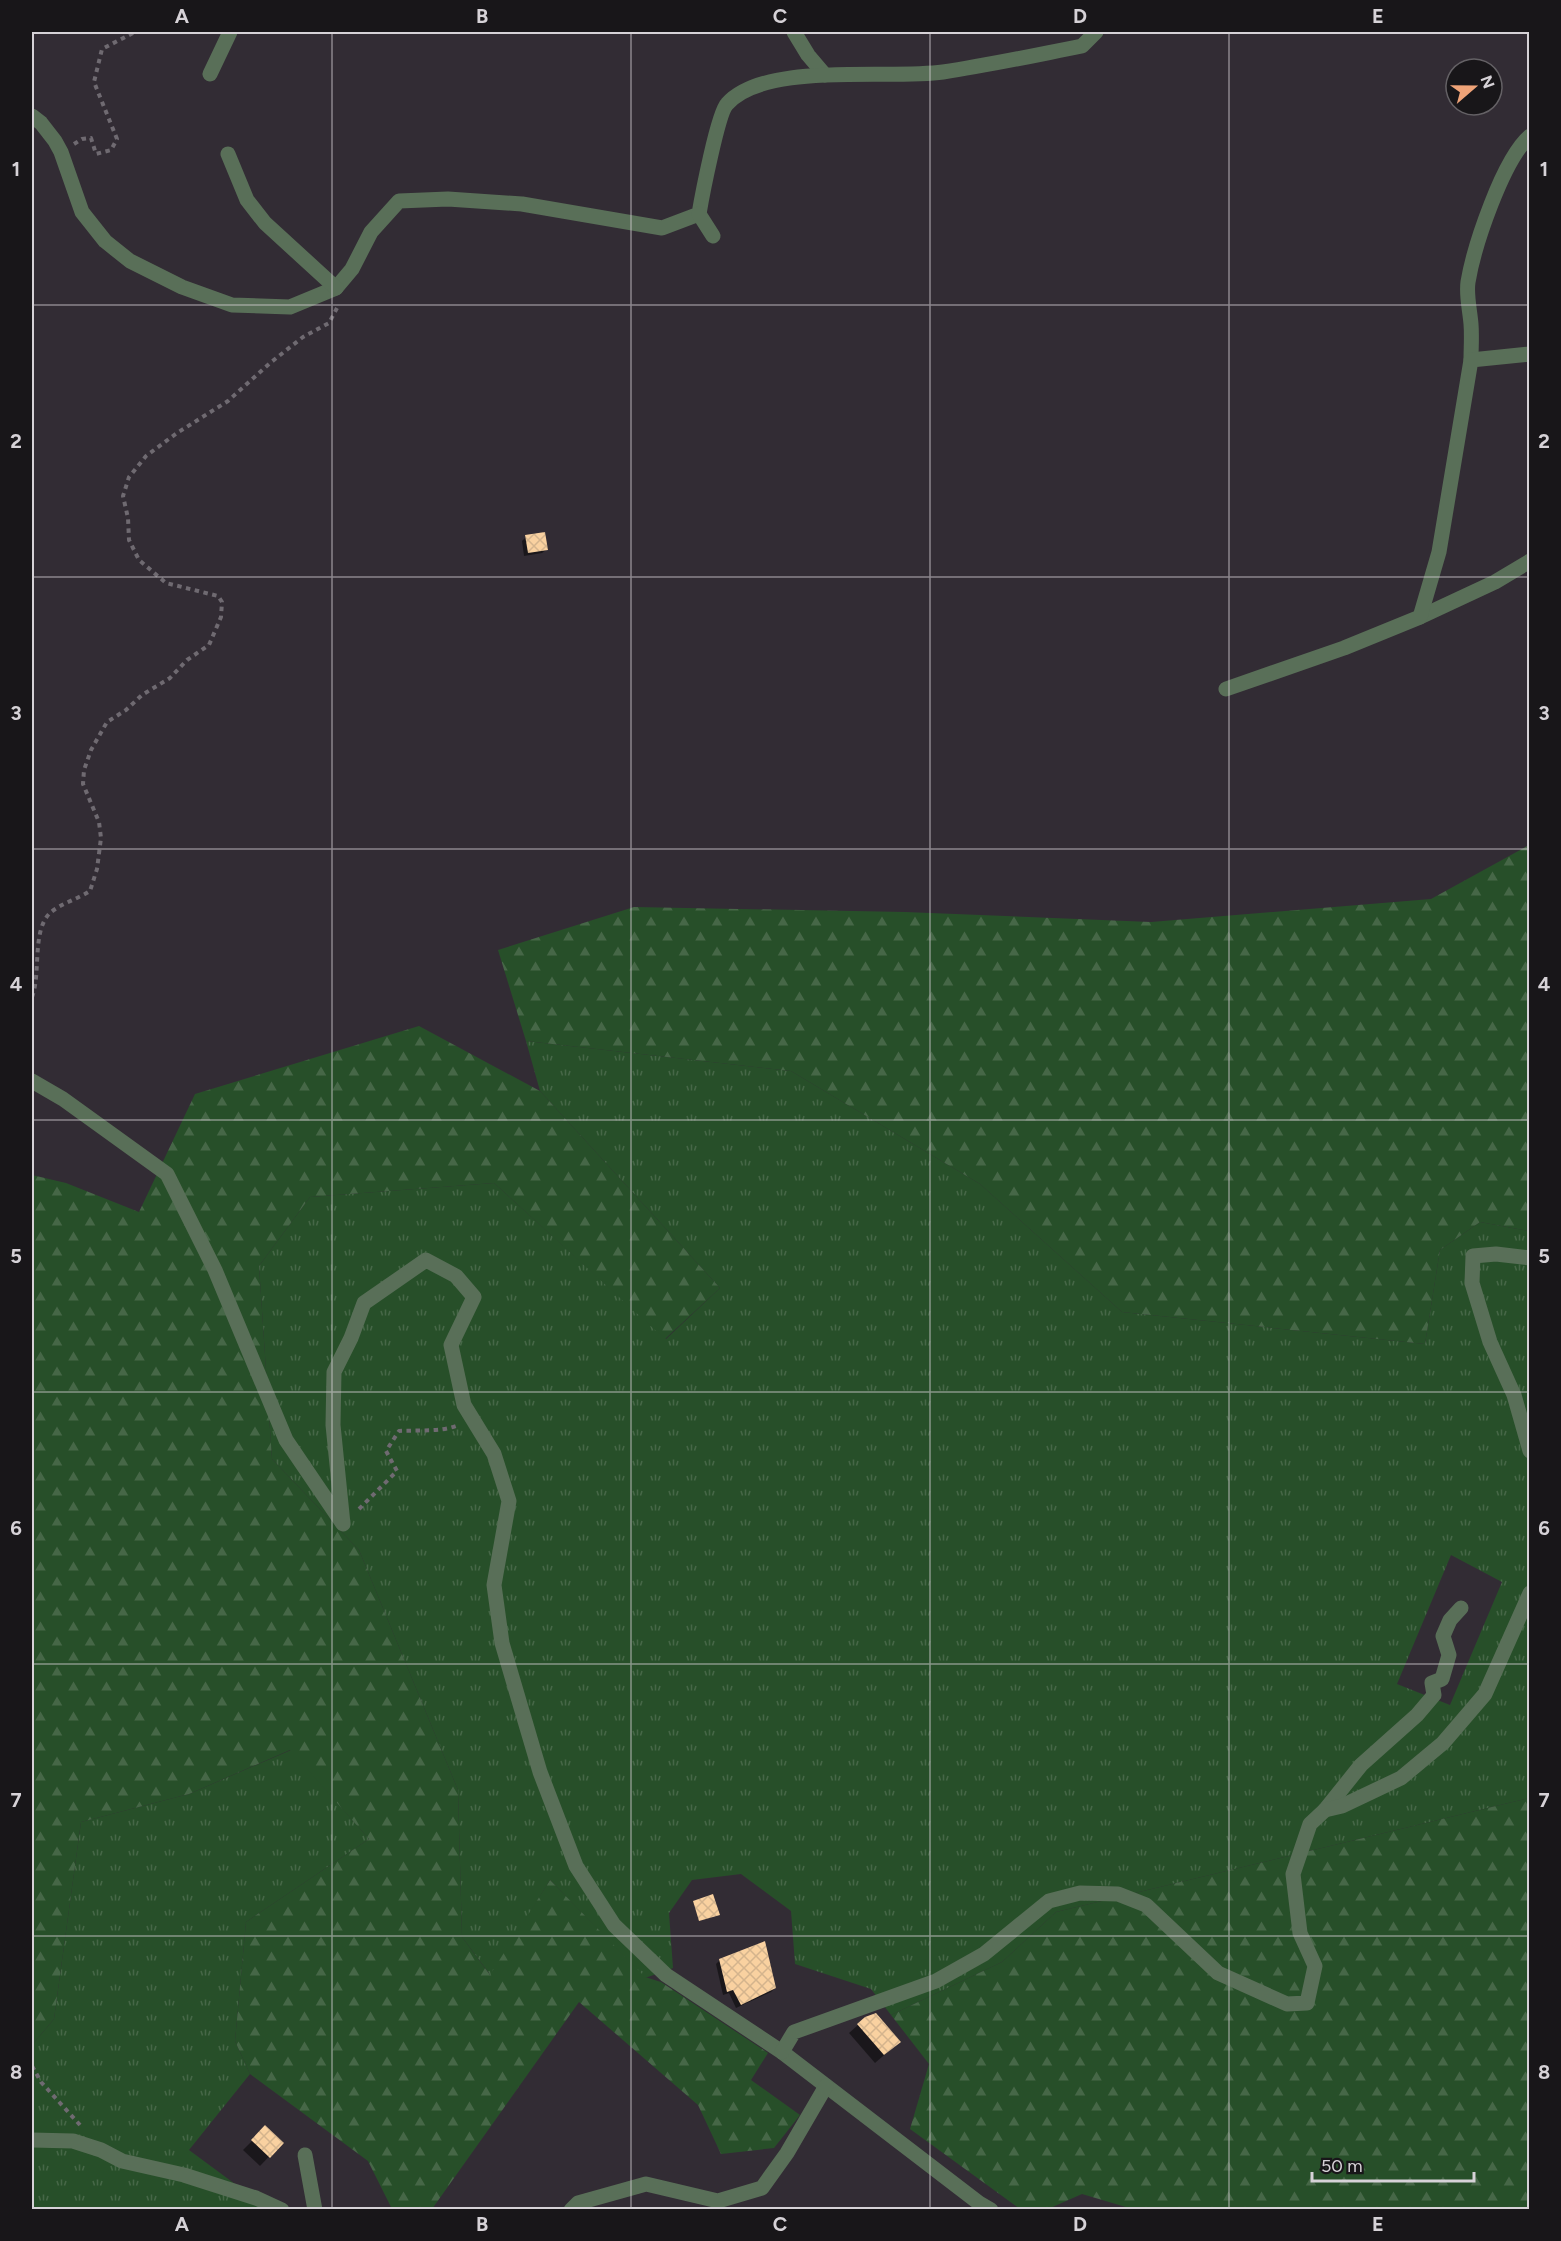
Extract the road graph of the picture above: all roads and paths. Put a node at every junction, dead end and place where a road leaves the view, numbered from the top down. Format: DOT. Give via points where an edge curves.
graph roads {
  1 [pos="134,32"];
  2 [pos="230,32"];
  3 [pos="794,32"];
  4 [pos="1096,32"];
  5 [pos="210,74"];
  6 [pos="825,75"];
  7 [pos="32,116"];
  8 [pos="1530,136"];
  9 [pos="61,152"];
  10 [pos="228,154"];
  11 [pos="699,214"];
  12 [pos="713,236"];
  13 [pos="336,288"];
  14 [pos="1530,354"];
  15 [pos="1471,360"];
  16 [pos="1530,561"];
  17 [pos="1420,617"];
  18 [pos="1226,689"];
  19 [pos="32,997"];
  20 [pos="32,1081"];
  21 [pos="1530,1258"];
  22 [pos="473,1421"];
  23 [pos="1530,1451"];
  24 [pos="343,1524"];
  25 [pos="1530,1593"];
  26 [pos="1461,1608"];
  27 [pos="1325,1810"];
  28 [pos="782,2052"];
  29 [pos="32,2066"];
  30 [pos="826,2086"];
  31 [pos="32,2140"];
  32 [pos="101,2150"];
  33 [pos="305,2155"];
  34 [pos="282,2210"];
  35 [pos="315,2210"];
  36 [pos="571,2210"];
  37 [pos="991,2210"];
  1 -- 9 [label="path" via="102,49 94,82 117,139 111,150 96,154 91,138"];
  2 -- 5 [label="street"];
  3 -- 6 [label="street"];
  4 -- 6 [label="street" via="1082,46 941,73"];
  6 -- 11 [label="street" via="762,83 740,92 725,106"];
  7 -- 9 [label="street"];
  8 -- 15 [label="street" via="1507,165 1478,241 1468,285"];
  9 -- 13 [label="street" via="82,212 105,241 130,261 182,287 232,305 290,307"];
  10 -- 13 [label="street" via="247,200 265,223"];
  11 -- 12 [label="street"];
  11 -- 13 [label="street" via="662,228 522,204 448,199 399,201 371,232"];
  13 -- 19 [label="path" via="337,307 329,323 270,363 228,401 146,456 129,477 123,496 129,540 140,560 166,583 218,596 222,602 221,617 209,645 170,678 114,715 99,734 84,770 83,784 99,822 97,869 90,891 47,916"];
  14 -- 15 [label="street"];
  15 -- 17 [label="street" via="1439,552"];
  16 -- 17 [label="street"];
  17 -- 18 [label="street"];
  20 -- 24 [label="street" via="167,1174 214,1270 286,1440"];
  21 -- 23 [label="street" via="1473,1256 1472,1283 1490,1342 1514,1395"];
  22 -- 24 [label="path" via="445,1430 399,1431 386,1452 397,1471"];
  22 -- 24 [label="street" via="464,1405 451,1345 474,1297 456,1276 426,1260 364,1303 334,1372 333,1425"];
  22 -- 28 [label="street" via="494,1454 509,1501 494,1585 502,1643 540,1772 576,1866 614,1925 666,1975"];
  25 -- 27 [label="street" via="1485,1694 1443,1743 1401,1778"];
  26 -- 27 [label="street" via="1443,1636 1449,1655 1442,1679 1432,1683 1434,1695 1361,1766"];
  27 -- 28 [label="street" via="1310,1824 1293,1874 1300,1934 1315,1966 1307,2003 1287,2004 1218,1973 1146,1905 1118,1894 1080,1893 1048,1901 984,1954 936,1981 794,2032"];
  28 -- 30 [label="street"];
  29 -- 32 [label="path" via="41,2082"];
  30 -- 36 [label="street" via="762,2188 718,2201 646,2184 578,2203"];
  30 -- 37 [label="street"];
  31 -- 32 [label="street" via="73,2141"];
  32 -- 34 [label="street" via="122,2161 184,2175"];
  33 -- 35 [label="street"];
}
